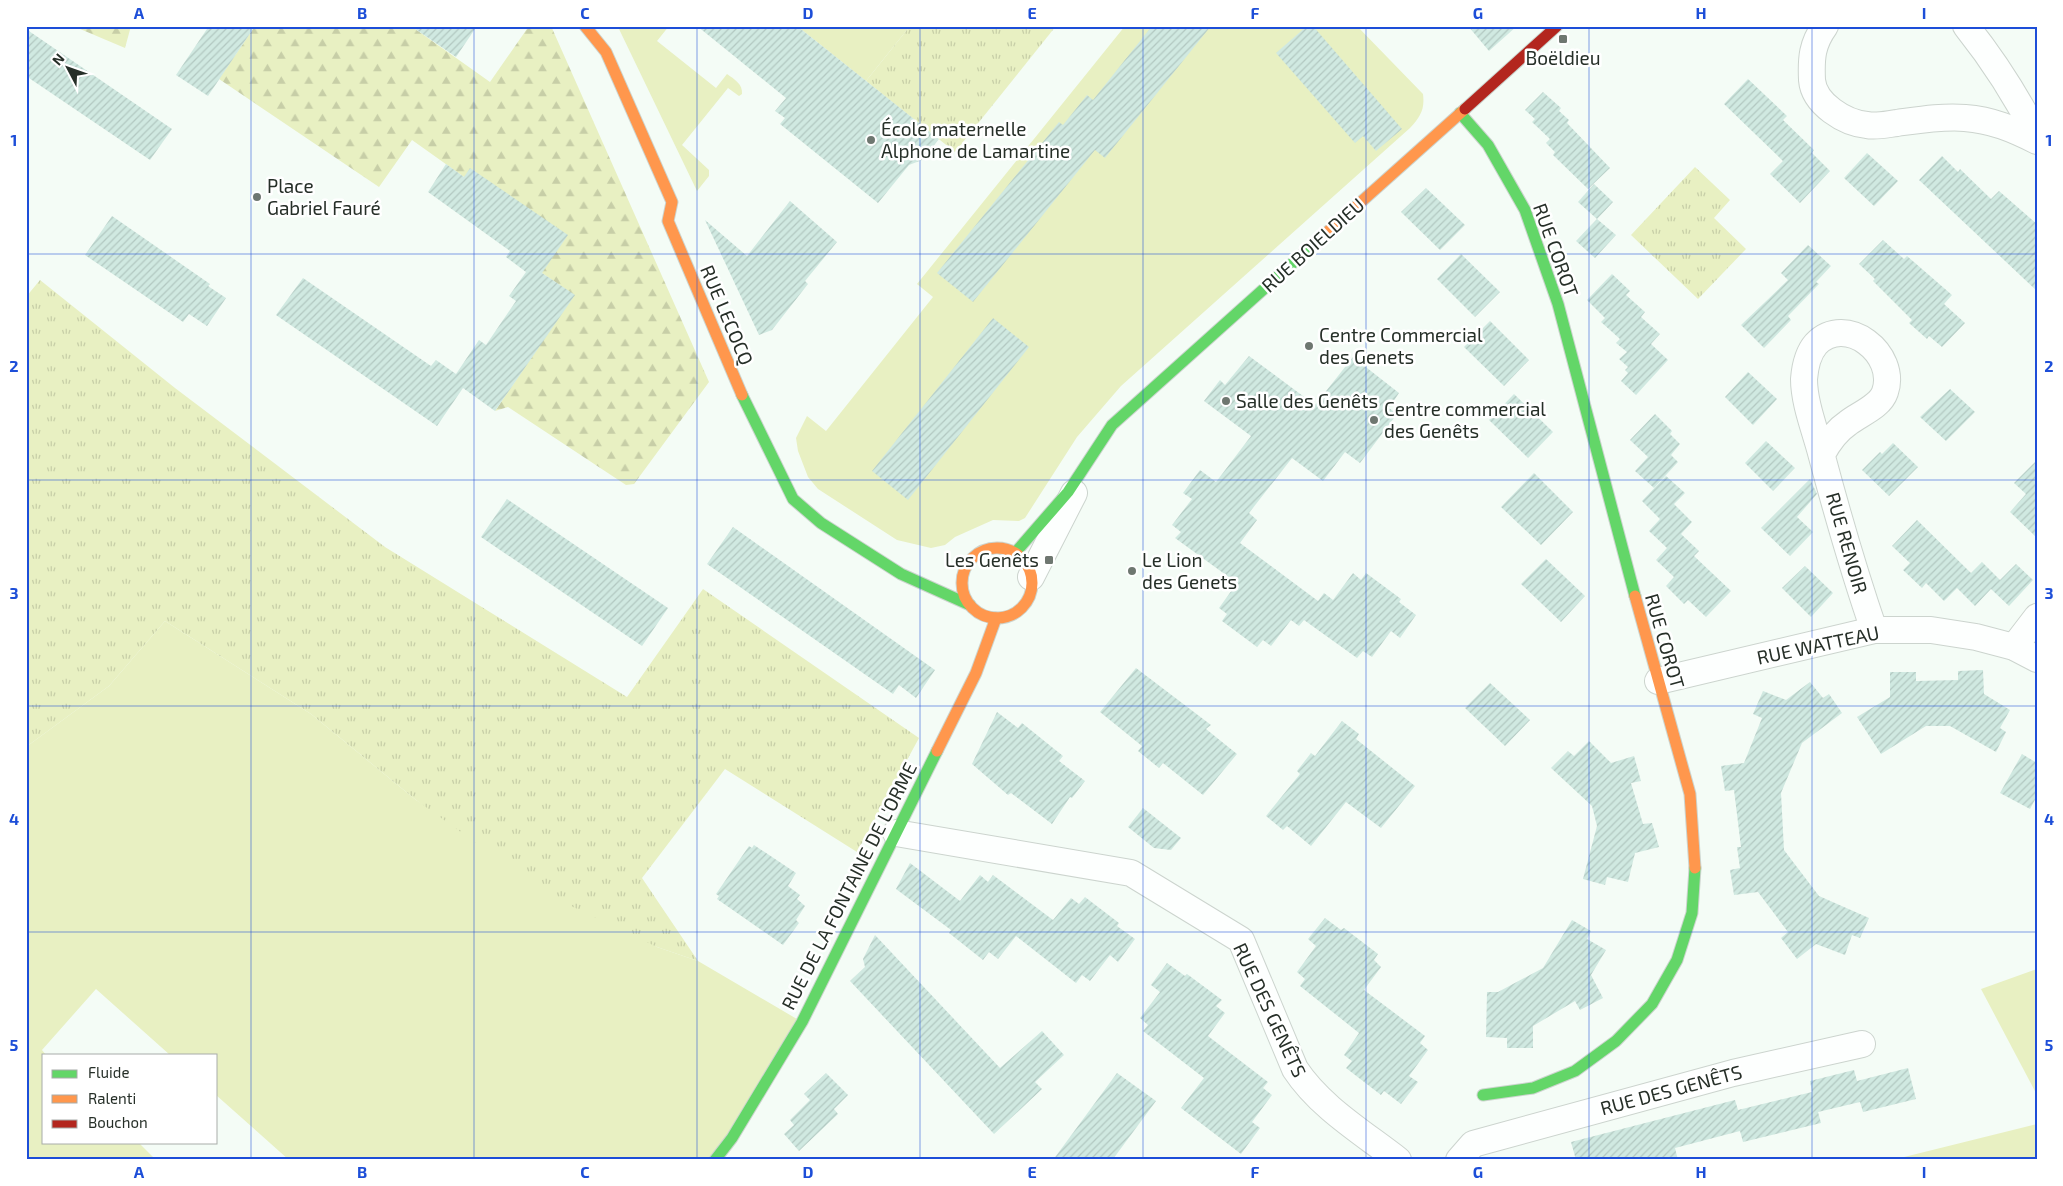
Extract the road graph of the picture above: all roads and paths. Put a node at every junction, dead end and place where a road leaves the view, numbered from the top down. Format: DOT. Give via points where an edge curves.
graph roads {
  1 [pos="585,26"];
  2 [pos="1557,26"];
  3 [pos="1825,26"];
  4 [pos="1966,26"];
  5 [pos="1460,113"];
  6 [pos="2037,137"];
  7 [pos="2037,141"];
  8 [pos="1822,454"];
  9 [pos="1083,474"];
  10 [pos="1015,553"];
  11 [pos="967,565"];
  12 [pos="952,570"];
  13 [pos="901,574"];
  14 [pos="928,574"];
  15 [pos="1031,576"];
  16 [pos="970,605"];
  17 [pos="2037,617"];
  18 [pos="996,618"];
  19 [pos="1874,630"];
  20 [pos="2014,647"];
  21 [pos="2037,659"];
  22 [pos="1658,681"];
  23 [pos="896,834"];
  24 [pos="1862,1044"];
  25 [pos="1484,1095"];
  26 [pos="715,1160"];
  27 [pos="1398,1160"];
  28 [pos="1459,1160"];
  1 -- 13 [label="street, RUE LECOCQ" via="606,52 672,202 668,221 741,393 786,488 802,508 821,523"];
  2 -- 5 [label="street, RUE BOIELDIEU"];
  3 -- 7 [label="street" via="1815,41 1811,61 1812,84 1823,103 1843,117 1867,126 1928,118 1964,118 1988,121"];
  4 -- 6 [label="street" via="1991,57"];
  5 -- 9 [label="street, RUE BOIELDIEU" via="1126,412 1112,426"];
  5 -- 22 [label="street, RUE COROT" via="1488,145 1525,210 1558,304"];
  8 -- 19 [label="street, RUE RENOIR" via="1836,512"];
  9 -- 10 [label="street, RUE BOIELDIEU" via="1046,523"];
  9 -- 15 [label="street, RUE BOIELDIEU" via="1062,521"];
  10 -- 11 [label="street" via="1005,549 983,551"];
  10 -- 15 [label="street" via="1024,560"];
  11 -- 12 [label="street"];
  11 -- 16 [label="street" via="962,586"];
  13 -- 14 [label="street"];
  13 -- 16 [label="street, RUE LECOCQ"];
  15 -- 18 [label="street" via="1031,593 1026,603 1008,617"];
  16 -- 18 [label="street" via="978,612"];
  17 -- 20 [label="street"];
  18 -- 23 [label="street, RUE DE LA FONTAINE DE L'ORME" via="976,672"];
  19 -- 20 [label="street, RUE WATTEAU" via="1931,630"];
  19 -- 22 [label="street, RUE WATTEAU"];
  20 -- 21 [label="street, RUE WATTEAU"];
  22 -- 25 [label="street, RUE COROT" via="1690,794 1695,865 1692,913 1677,960 1652,1004 1616,1041 1575,1071 1533,1088"];
  23 -- 26 [label="street, RUE DE LA FONTAINE DE L'ORME" via="802,1022 732,1138"];
  23 -- 27 [label="street, RUE DES GENÊTS" via="1131,873 1241,940 1295,1069 1305,1084 1319,1099"];
  24 -- 28 [label="street, RUE DES GENÊTS" via="1733,1073 1473,1144"];
}
